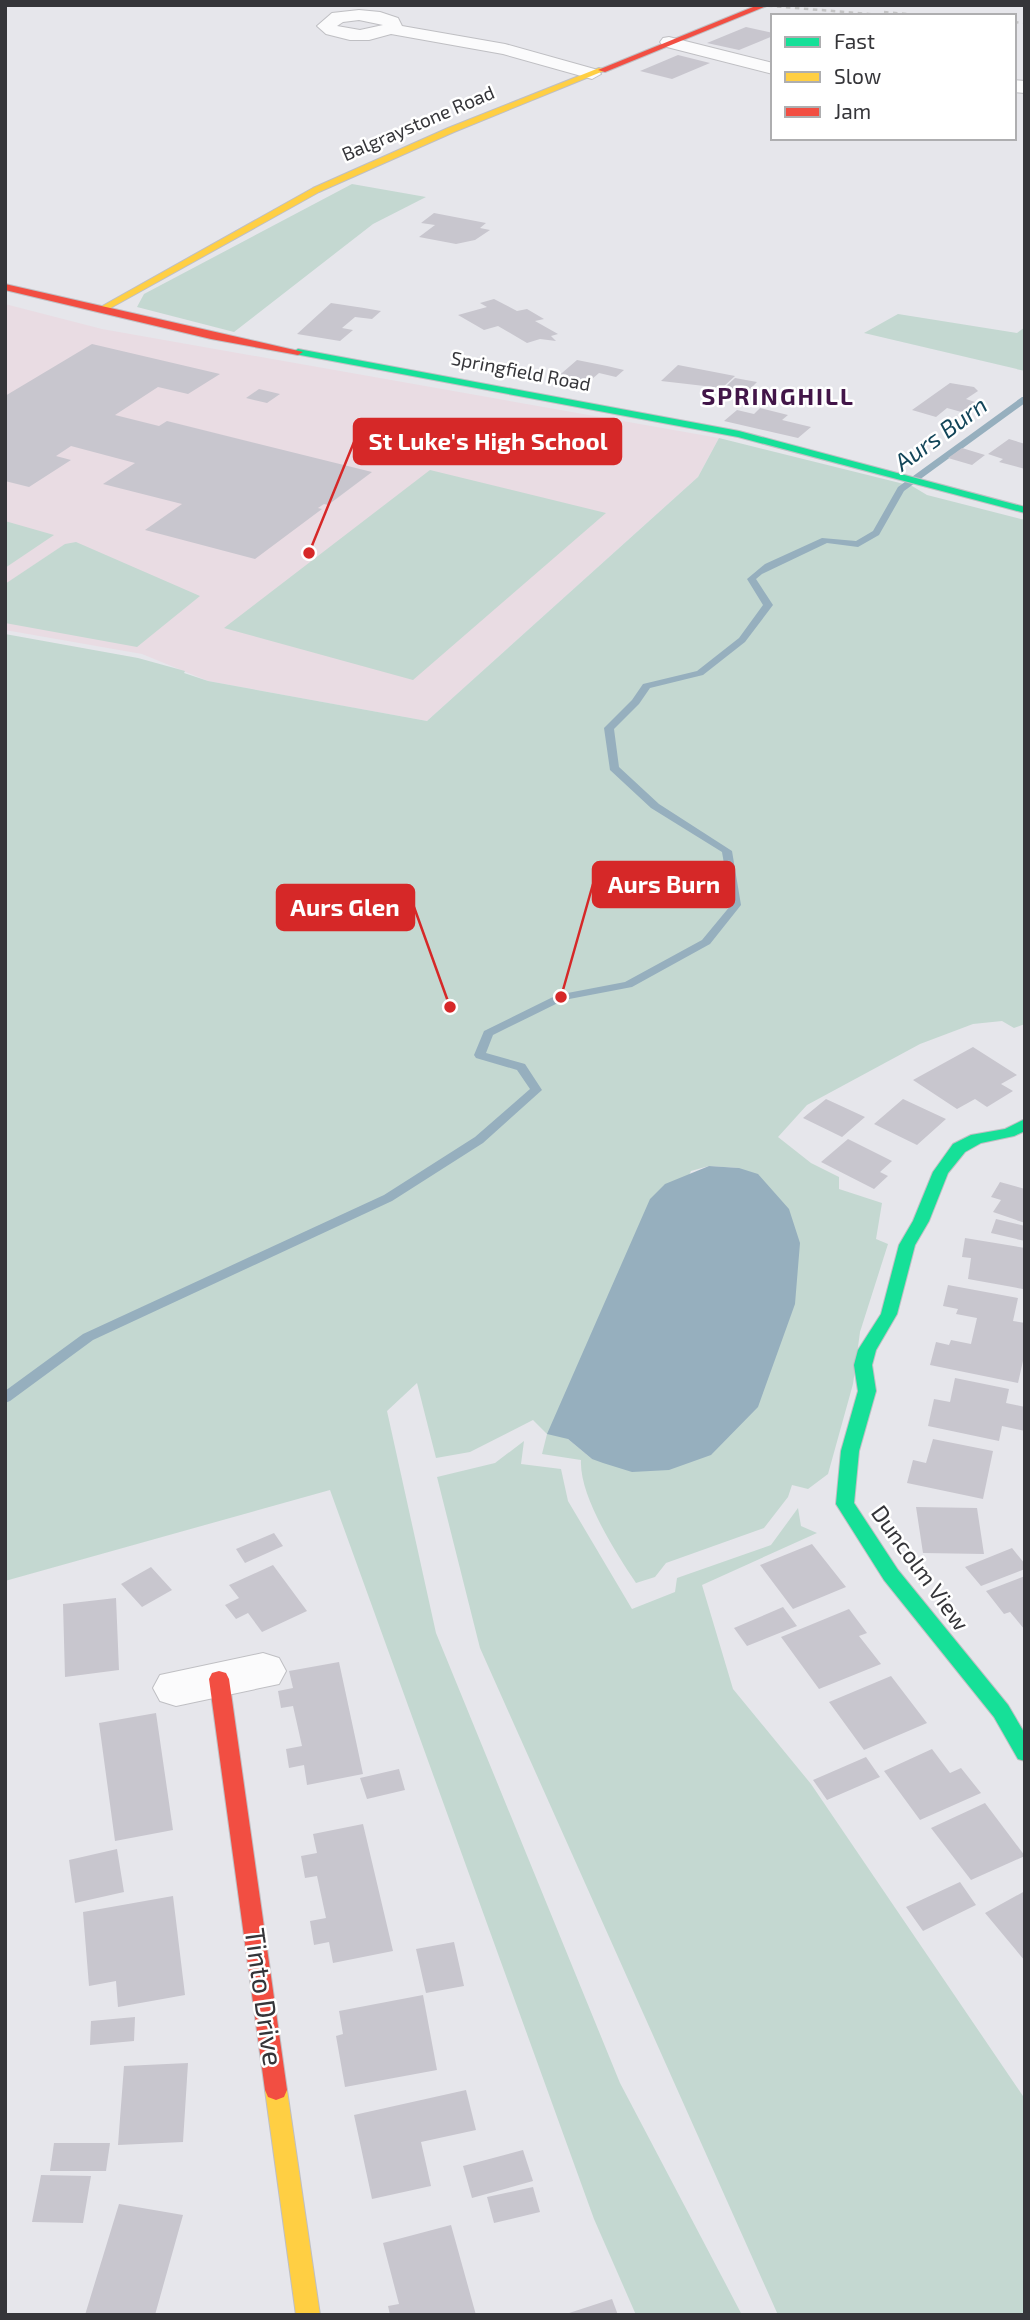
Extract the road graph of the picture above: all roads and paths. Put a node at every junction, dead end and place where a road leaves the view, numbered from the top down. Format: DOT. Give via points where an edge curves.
graph roads {
  1 [pos="765,5"];
  2 [pos="374,11"];
  3 [pos="390,29"];
  4 [pos="344,34"];
  5 [pos="325,43"];
  6 [pos="669,43"];
  7 [pos="771,68"];
  8 [pos="771,71"];
  9 [pos="592,74"];
  10 [pos="756,86"];
  11 [pos="5,287"];
  12 [pos="102,309"];
  13 [pos="1025,510"];
  14 [pos="1025,1124"];
  15 [pos="263,1671"];
  16 [pos="219,1679"];
  17 [pos="176,1688"];
  18 [pos="1025,1753"];
  19 [pos="308,2315"];
  1 -- 6 [label="street, Balgraystone Road"];
  2 -- 3 [label="street" via="392,22"];
  2 -- 4 [label="street" via="327,23 329,30"];
  3 -- 4 [label="street"];
  3 -- 9 [label="street" via="505,49"];
  4 -- 5 [label="street"];
  6 -- 7 [label="street"];
  6 -- 9 [label="street, Balgraystone Road"];
  8 -- 10 [label="street"];
  9 -- 12 [label="street, Balgraystone Road" via="335,181"];
  11 -- 12 [label="street, Springfield Road"];
  12 -- 13 [label="street, Springfield Road" via="211,336 739,434"];
  14 -- 18 [label="street, Duncolm View" via="959,1147 907,1245 889,1314 863,1365 867,1391 850,1451 845,1504 891,1575 1001,1711"];
  15 -- 16 [label="street"];
  16 -- 17 [label="street"];
  16 -- 19 [label="street, Tinto Drive"];
}
